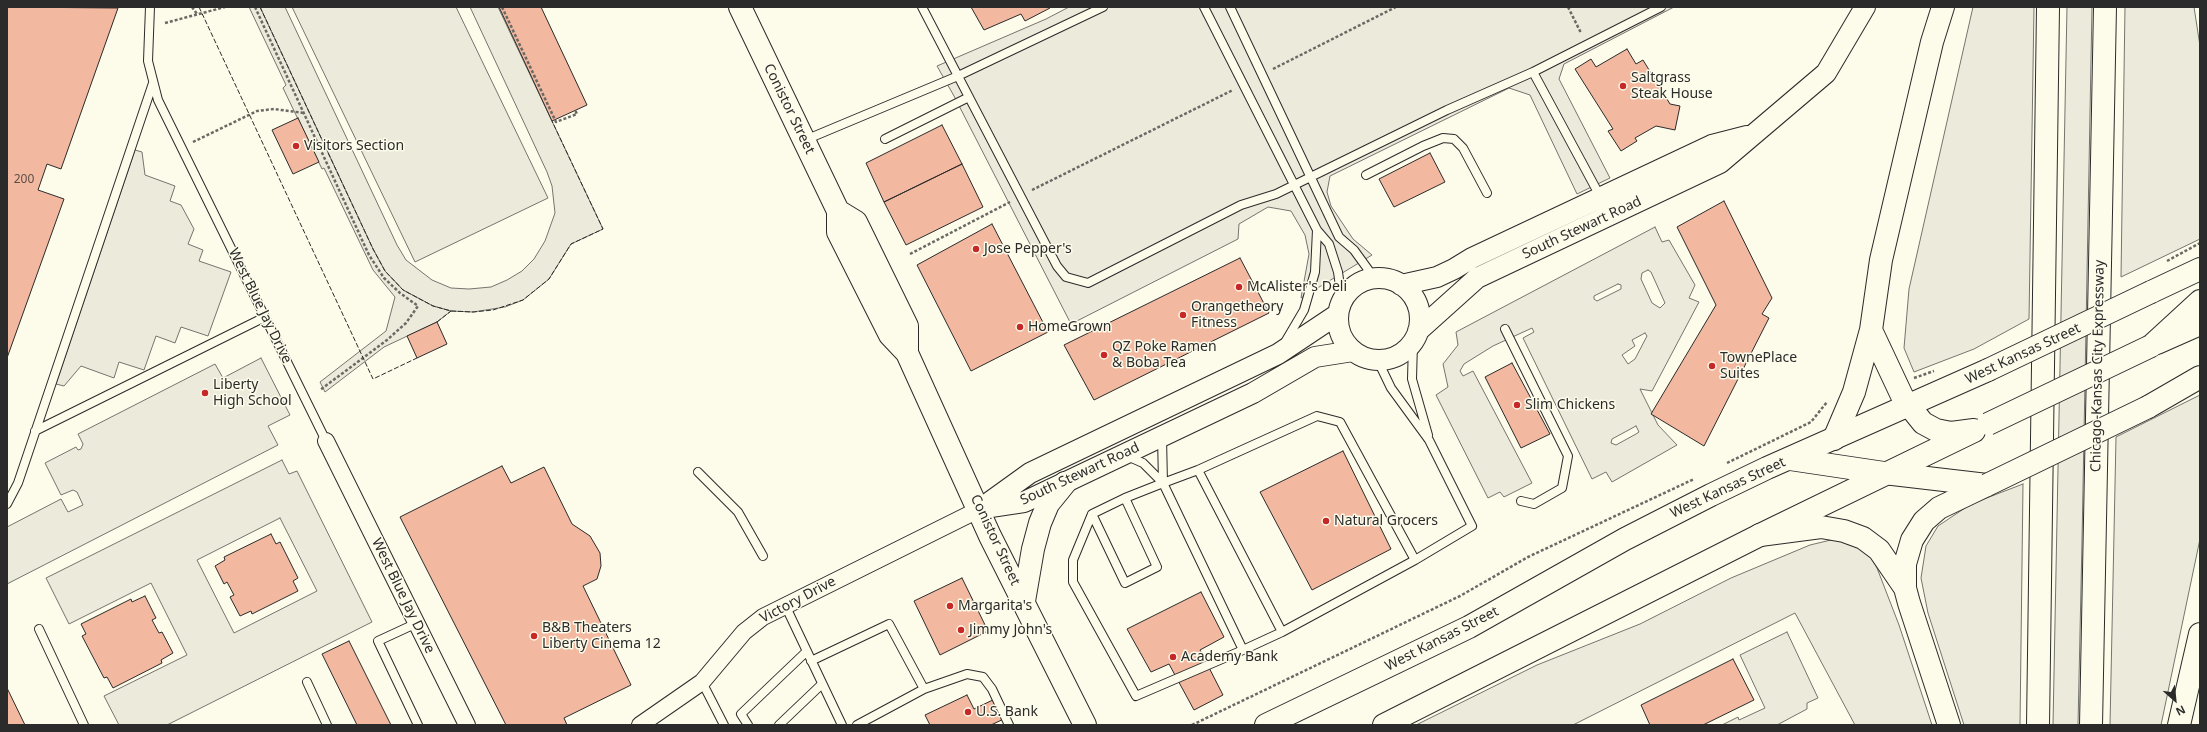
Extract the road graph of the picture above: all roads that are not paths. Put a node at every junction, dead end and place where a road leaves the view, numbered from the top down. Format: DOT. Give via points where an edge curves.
graph roads {
  1 [pos="150,7"];
  2 [pos="740,7"];
  3 [pos="922,7"];
  4 [pos="1103,7"];
  5 [pos="1204,7"];
  6 [pos="1230,7"];
  7 [pos="1661,7"];
  8 [pos="1865,7"];
  9 [pos="1943,7"];
  10 [pos="2048,7"];
  11 [pos="2105,7"];
  12 [pos="1533,72"];
  13 [pos="958,76"];
  14 [pos="153,82"];
  15 [pos="969,97"];
  16 [pos="884,139"];
  17 [pos="805,140"];
  18 [pos="1366,175"];
  19 [pos="1310,176"];
  20 [pos="1294,184"];
  21 [pos="1487,193"];
  22 [pos="1604,207"];
  23 [pos="1317,230"];
  24 [pos="2200,269"];
  25 [pos="1375,279"];
  26 [pos="1401,285"];
  27 [pos="2200,301"];
  28 [pos="1340,307"];
  29 [pos="265,317"];
  30 [pos="2200,324"];
  31 [pos="1504,328"];
  32 [pos="1871,330"];
  33 [pos="1416,337"];
  34 [pos="2150,346"];
  35 [pos="1352,351"];
  36 [pos="1278,354"];
  37 [pos="1378,360"];
  38 [pos="2200,377"];
  39 [pos="1908,407"];
  40 [pos="1981,427"];
  41 [pos="35,431"];
  42 [pos="1162,436"];
  43 [pos="1834,439"];
  44 [pos="1429,440"];
  45 [pos="326,441"];
  46 [pos="1124,455"];
  47 [pos="1790,459"];
  48 [pos="1198,470"];
  49 [pos="698,472"];
  50 [pos="1884,473"];
  51 [pos="1065,483"];
  52 [pos="1163,483"];
  53 [pos="1987,485"];
  54 [pos="1125,498"];
  55 [pos="1521,501"];
  56 [pos="7,504"];
  57 [pos="980,509"];
  58 [pos="1092,514"];
  59 [pos="1760,535"];
  60 [pos="762,556"];
  61 [pos="1415,560"];
  62 [pos="1905,588"];
  63 [pos="1024,601"];
  64 [pos="785,605"];
  65 [pos="417,623"];
  66 [pos="38,629"];
  67 [pos="1282,632"];
  68 [pos="2200,634"];
  69 [pos="1243,650"];
  70 [pos="806,652"];
  71 [pos="810,661"];
  72 [pos="307,682"];
  73 [pos="702,682"];
  74 [pos="822,684"];
  75 [pos="924,689"];
  76 [pos="84,725"];
  77 [pos="327,725"];
  78 [pos="418,725"];
  79 [pos="467,725"];
  80 [pos="640,725"];
  81 [pos="724,725"];
  82 [pos="748,725"];
  83 [pos="779,725"];
  84 [pos="842,725"];
  85 [pos="857,725"];
  86 [pos="1009,725"];
  87 [pos="1085,725"];
  88 [pos="1266,725"];
  89 [pos="1384,725"];
  90 [pos="1949,725"];
  91 [pos="2038,725"];
  92 [pos="2091,725"];
  93 [pos="2179,725"];
  1 -- 14 [label="lane, West Blue Jay Drive" via="148,61"];
  2 -- 17 [label="main road, Conistor Street"];
  3 -- 13 [label="lane"];
  4 -- 13 [label="lane"];
  5 -- 20 [label="lane"];
  6 -- 19 [label="lane"];
  7 -- 12 [label="lane"];
  8 -- 22 [label="street, South Stewart Road" via="1826,73 1753,135 1712,145"];
  9 -- 32 [label="main road" via="1930,50 1881,260"];
  10 -- 91 [label="main road"];
  11 -- 92 [label="main road, Chicago-Kansas City Expressway"];
  12 -- 19 [label="lane"];
  12 -- 22 [label="lane"];
  13 -- 15 [label="lane"];
  13 -- 17 [label="lane"];
  14 -- 29 [label="lane, West Blue Jay Drive" via="158,100"];
  14 -- 41 [label="lane"];
  15 -- 16 [label="lane"];
  15 -- 20 [label="lane" via="1057,266 1066,277 1088,283 1241,205 1276,194"];
  17 -- 57 [label="main road, Conistor Street" via="838,211 856,222 907,326 907,353"];
  18 -- 21 [label="lane" via="1423,146 1443,138 1454,139 1463,148"];
  19 -- 20 [label="lane"];
  19 -- 25 [label="lane" via="1339,238 1354,250"];
  20 -- 23 [label="lane"];
  22 -- 26 [label="street, South Stewart Road" via="1472,258 1437,277"];
  22 -- 33 [label="street, South Stewart Road" via="1478,278"];
  23 -- 28 [label="lane" via="1329,244 1338,272"];
  23 -- 36 [label="lane" via="1315,272 1304,310"];
  24 -- 39 [label="main road, West Kansas Street, bridge"];
  25 -- 26 [label="street"];
  25 -- 28 [label="street" via="1362,282 1351,290"];
  26 -- 33 [label="street" via="1410,293 1417,305 1420,317"];
  27 -- 34 [label="main road"];
  28 -- 35 [label="street" via="1341,334"];
  28 -- 36 [label="street, South Stewart Road"];
  29 -- 41 [label="lane"];
  29 -- 45 [label="lane, West Blue Jay Drive"];
  30 -- 34 [label="main road"];
  31 -- 55 [label="lane" via="1568,456 1562,488 1534,504"];
  32 -- 39 [label="main road"];
  32 -- 43 [label="main road" via="1854,392"];
  33 -- 37 [label="street" via="1404,352 1392,358"];
  33 -- 44 [label="lane" via="1412,379"];
  34 -- 40 [label="main road, bridge"];
  35 -- 37 [label="street" via="1364,358"];
  35 -- 42 [label="street, South Stewart Road" via="1315,357 1253,393"];
  36 -- 57 [label="street, South Stewart Road" via="1030,473"];
  37 -- 44 [label="lane" via="1391,388"];
  38 -- 53 [label="main road, bridge" via="2148,407"];
  39 -- 40 [label="main road" via="1923,423 1936,430 1951,433"];
  39 -- 43 [label="main road, West Kansas Street"];
  40 -- 50 [label="main road"];
  41 -- 56 [label="lane" via="18,482"];
  42 -- 46 [label="street, South Stewart Road"];
  42 -- 52 [label="lane"];
  43 -- 47 [label="main road, West Kansas Street"];
  44 -- 61 [label="lane" via="1472,526"];
  45 -- 65 [label="street, West Blue Jay Drive"];
  46 -- 51 [label="street, South Stewart Road"];
  46 -- 52 [label="lane" via="1142,463"];
  47 -- 50 [label="main road"];
  47 -- 88 [label="main road, West Kansas Street" via="1711,494 1468,627"];
  48 -- 52 [label="lane"];
  48 -- 61 [label="lane" via="1317,416 1340,422"];
  48 -- 67 [label="lane"];
  49 -- 60 [label="lane" via="738,512"];
  50 -- 53 [label="main road"];
  50 -- 59 [label="main road"];
  51 -- 57 [label="street, South Stewart Road" via="1024,502"];
  51 -- 63 [label="main road" via="1048,504 1040,523"];
  52 -- 54 [label="lane"];
  52 -- 69 [label="lane"];
  53 -- 62 [label="main road" via="1939,508 1924,521 1912,540 1905,564"];
  54 -- 58 [label="lane"];
  54 -- 58 [label="lane" via="1157,567 1125,582"];
  57 -- 63 [label="main road, Conistor Street" via="990,536"];
  57 -- 64 [label="street, Victory Drive"];
  58 -- 69 [label="lane" via="1073,560 1073,582 1136,696"];
  59 -- 62 [label="main road" via="1821,528 1850,533 1863,538 1879,550"];
  59 -- 89 [label="main road"];
  61 -- 67 [label="lane"];
  62 -- 90 [label="main road" via="1917,633"];
  63 -- 87 [label="main road, Conistor Street"];
  64 -- 70 [label="lane"];
  64 -- 73 [label="street, Victory Drive" via="763,617 744,632"];
  65 -- 78 [label="lane" via="378,641"];
  65 -- 79 [label="street, West Blue Jay Drive"];
  66 -- 76 [label="lane"];
  67 -- 69 [label="lane"];
  68 -- 93 [label="main road"];
  70 -- 71 [label="lane"];
  70 -- 82 [label="lane" via="742,714"];
  71 -- 74 [label="lane"];
  71 -- 75 [label="lane" via="889,624"];
  72 -- 77 [label="lane"];
  73 -- 80 [label="street, Victory Drive"];
  73 -- 81 [label="lane"];
  74 -- 83 [label="lane"];
  74 -- 84 [label="lane"];
  75 -- 85 [label="lane"];
  75 -- 86 [label="lane" via="967,674 983,677 992,689"];
}
